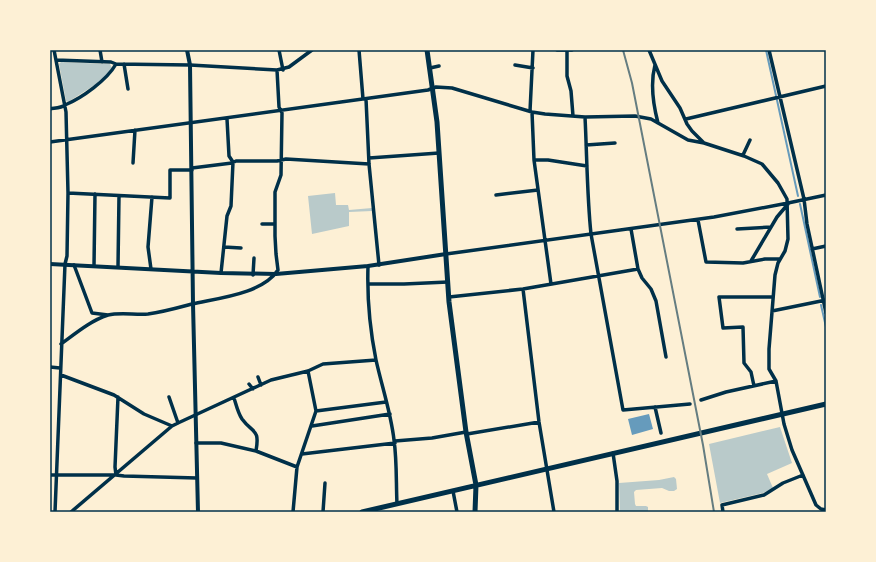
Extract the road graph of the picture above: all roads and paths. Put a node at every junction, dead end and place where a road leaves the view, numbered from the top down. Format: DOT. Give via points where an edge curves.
graph roads {
  1 [pos="54,50"];
  2 [pos="100,50"];
  3 [pos="187,50"];
  4 [pos="279,50"];
  5 [pos="312,50"];
  6 [pos="359,50"];
  7 [pos="427,50"];
  8 [pos="533,50"];
  9 [pos="556,50"];
  10 [pos="570,50"];
  11 [pos="649,50"];
  12 [pos="769,50"];
  13 [pos="56,60"];
  14 [pos="102,62"];
  15 [pos="116,64"];
  16 [pos="124,64"];
  17 [pos="190,65"];
  18 [pos="515,65"];
  19 [pos="655,65"];
  20 [pos="438,66"];
  21 [pos="430,68"];
  22 [pos="533,68"];
  23 [pos="277,70"];
  24 [pos="283,70"];
  25 [pos="826,86"];
  26 [pos="433,88"];
  27 [pos="128,89"];
  28 [pos="779,96"];
  29 [pos="365,99"];
  30 [pos="64,106"];
  31 [pos="50,108"];
  32 [pos="280,110"];
  33 [pos="531,112"];
  34 [pos="573,116"];
  35 [pos="585,117"];
  36 [pos="227,118"];
  37 [pos="686,119"];
  38 [pos="190,123"];
  39 [pos="658,124"];
  40 [pos="135,130"];
  41 [pos="67,139"];
  42 [pos="750,140"];
  43 [pos="50,142"];
  44 [pos="615,143"];
  45 [pos="704,143"];
  46 [pos="586,145"];
  47 [pos="439,153"];
  48 [pos="743,156"];
  49 [pos="369,158"];
  50 [pos="281,160"];
  51 [pos="534,160"];
  52 [pos="233,162"];
  53 [pos="133,163"];
  54 [pos="369,164"];
  55 [pos="587,166"];
  56 [pos="192,169"];
  57 [pos="538,190"];
  58 [pos="68,193"];
  59 [pos="95,194"];
  60 [pos="496,195"];
  61 [pos="826,195"];
  62 [pos="119,196"];
  63 [pos="152,197"];
  64 [pos="804,199"];
  65 [pos="788,203"];
  66 [pos="698,220"];
  67 [pos="262,224"];
  68 [pos="275,224"];
  69 [pos="771,227"];
  70 [pos="631,229"];
  71 [pos="737,229"];
  72 [pos="591,234"];
  73 [pos="544,241"];
  74 [pos="826,246"];
  75 [pos="224,247"];
  76 [pos="241,248"];
  77 [pos="812,249"];
  78 [pos="446,254"];
  79 [pos="254,258"];
  80 [pos="780,259"];
  81 [pos="750,261"];
  82 [pos="50,264"];
  83 [pos="65,264"];
  84 [pos="74,265"];
  85 [pos="379,265"];
  86 [pos="94,266"];
  87 [pos="368,266"];
  88 [pos="118,267"];
  89 [pos="151,269"];
  90 [pos="638,269"];
  91 [pos="193,272"];
  92 [pos="221,273"];
  93 [pos="276,274"];
  94 [pos="253,275"];
  95 [pos="599,276"];
  96 [pos="448,282"];
  97 [pos="368,284"];
  98 [pos="551,284"];
  99 [pos="523,289"];
  100 [pos="449,297"];
  101 [pos="773,297"];
  102 [pos="825,300"];
  103 [pos="193,304"];
  104 [pos="772,311"];
  105 [pos="826,313"];
  106 [pos="109,315"];
  107 [pos="62,344"];
  108 [pos="666,357"];
  109 [pos="376,360"];
  110 [pos="50,367"];
  111 [pos="60,368"];
  112 [pos="308,371"];
  113 [pos="60,375"];
  114 [pos="258,378"];
  115 [pos="776,381"];
  116 [pos="249,384"];
  117 [pos="260,386"];
  118 [pos="754,386"];
  119 [pos="252,389"];
  120 [pos="118,396"];
  121 [pos="169,397"];
  122 [pos="234,398"];
  123 [pos="701,400"];
  124 [pos="386,402"];
  125 [pos="690,404"];
  126 [pos="826,404"];
  127 [pos="655,407"];
  128 [pos="316,411"];
  129 [pos="390,414"];
  130 [pos="782,414"];
  131 [pos="196,415"];
  132 [pos="539,422"];
  133 [pos="178,423"];
  134 [pos="172,426"];
  135 [pos="312,426"];
  136 [pos="466,433"];
  137 [pos="661,433"];
  138 [pos="395,442"];
  139 [pos="196,443"];
  140 [pos="256,451"];
  141 [pos="613,453"];
  142 [pos="302,454"];
  143 [pos="297,467"];
  144 [pos="546,469"];
  145 [pos="116,474"];
  146 [pos="50,475"];
  147 [pos="57,475"];
  148 [pos="803,475"];
  149 [pos="197,478"];
  150 [pos="325,483"];
  151 [pos="476,486"];
  152 [pos="453,491"];
  153 [pos="397,504"];
  154 [pos="821,510"];
  155 [pos="826,510"];
  156 [pos="55,512"];
  157 [pos="71,512"];
  158 [pos="198,512"];
  159 [pos="293,512"];
  160 [pos="323,512"];
  161 [pos="362,512"];
  162 [pos="457,512"];
  163 [pos="475,512"];
  164 [pos="554,512"];
  165 [pos="617,512"];
  166 [pos="723,512"];
  1 -- 13 [label="street"];
  2 -- 14 [label="street"];
  3 -- 17 [label="street"];
  4 -- 24 [label="street"];
  5 -- 24 [label="street"];
  6 -- 29 [label="street"];
  7 -- 21 [label="main road"];
  8 -- 22 [label="street"];
  9 -- 10 [label="street"];
  10 -- 34 [label="street" via="567,76"];
  11 -- 19 [label="street"];
  12 -- 28 [label="street"];
  13 -- 14 [label="street"];
  13 -- 30 [label="street"];
  14 -- 15 [label="street"];
  15 -- 16 [label="street"];
  15 -- 30 [label="street" via="101,83"];
  16 -- 17 [label="street"];
  16 -- 27 [label="street"];
  17 -- 23 [label="street"];
  17 -- 38 [label="street"];
  18 -- 22 [label="street"];
  19 -- 37 [label="street"];
  19 -- 39 [label="street" via="652,79"];
  20 -- 21 [label="street"];
  21 -- 26 [label="main road"];
  22 -- 33 [label="street"];
  23 -- 24 [label="street"];
  23 -- 32 [label="street"];
  25 -- 28 [label="street"];
  26 -- 29 [label="street"];
  26 -- 33 [label="street" via="452,88"];
  26 -- 47 [label="main road"];
  28 -- 37 [label="street"];
  28 -- 64 [label="street"];
  29 -- 32 [label="street"];
  29 -- 49 [label="street"];
  30 -- 31 [label="street"];
  30 -- 41 [label="street"];
  32 -- 36 [label="street"];
  32 -- 50 [label="street"];
  33 -- 34 [label="street"];
  33 -- 51 [label="street"];
  34 -- 35 [label="street"];
  35 -- 39 [label="street" via="635,116 651,119"];
  35 -- 46 [label="street"];
  36 -- 38 [label="street"];
  36 -- 52 [label="street" via="229,156"];
  37 -- 45 [label="street" via="692,131"];
  38 -- 40 [label="street"];
  38 -- 56 [label="street"];
  39 -- 45 [label="street" via="688,140"];
  40 -- 41 [label="street"];
  40 -- 53 [label="street"];
  41 -- 43 [label="street"];
  41 -- 58 [label="street"];
  42 -- 48 [label="street"];
  44 -- 46 [label="street"];
  45 -- 48 [label="street"];
  46 -- 55 [label="street"];
  47 -- 49 [label="street"];
  47 -- 78 [label="main road"];
  48 -- 65 [label="street" via="756,160 768,170 786,195"];
  49 -- 54 [label="street"];
  50 -- 52 [label="street"];
  50 -- 54 [label="street"];
  50 -- 68 [label="street" via="281,175 275,192"];
  51 -- 55 [label="street"];
  51 -- 57 [label="street"];
  52 -- 56 [label="street"];
  52 -- 75 [label="street" via="231,206 227,216"];
  54 -- 85 [label="street"];
  55 -- 72 [label="street"];
  56 -- 63 [label="street" via="170,170 170,198"];
  56 -- 91 [label="street"];
  57 -- 60 [label="street"];
  57 -- 73 [label="street"];
  58 -- 59 [label="street"];
  58 -- 83 [label="street"];
  59 -- 62 [label="street"];
  59 -- 86 [label="street"];
  61 -- 64 [label="street"];
  62 -- 63 [label="street"];
  62 -- 88 [label="street"];
  63 -- 89 [label="street" via="148,247"];
  64 -- 65 [label="street"];
  64 -- 77 [label="street"];
  65 -- 66 [label="street"];
  65 -- 69 [label="street"];
  65 -- 80 [label="street" via="787,247"];
  66 -- 70 [label="street"];
  66 -- 81 [label="street" via="706,262"];
  67 -- 68 [label="street"];
  68 -- 93 [label="street" via="278,270"];
  69 -- 71 [label="street"];
  69 -- 81 [label="street"];
  70 -- 72 [label="street"];
  70 -- 90 [label="street"];
  72 -- 73 [label="street"];
  72 -- 95 [label="street"];
  73 -- 78 [label="street"];
  73 -- 98 [label="street"];
  74 -- 77 [label="street"];
  75 -- 76 [label="street"];
  75 -- 92 [label="street"];
  77 -- 102 [label="street"];
  78 -- 85 [label="street"];
  78 -- 96 [label="main road"];
  79 -- 94 [label="street"];
  80 -- 81 [label="street"];
  80 -- 101 [label="street" via="775,275"];
  82 -- 83 [label="street"];
  83 -- 84 [label="street"];
  83 -- 107 [label="street"];
  84 -- 86 [label="street"];
  84 -- 106 [label="street" via="92,312"];
  85 -- 87 [label="street"];
  86 -- 88 [label="street"];
  87 -- 93 [label="street"];
  87 -- 97 [label="street"];
  88 -- 89 [label="street"];
  89 -- 91 [label="street"];
  90 -- 95 [label="street"];
  90 -- 108 [label="street" via="656,300"];
  91 -- 92 [label="street"];
  91 -- 103 [label="street"];
  92 -- 94 [label="street"];
  93 -- 94 [label="street"];
  93 -- 103 [label="street" via="244,292"];
  95 -- 98 [label="street"];
  95 -- 127 [label="street" via="624,410"];
  96 -- 97 [label="street"];
  96 -- 100 [label="main road"];
  97 -- 109 [label="street"];
  98 -- 99 [label="street"];
  99 -- 100 [label="street"];
  99 -- 132 [label="street"];
  100 -- 136 [label="main road"];
  101 -- 104 [label="street"];
  101 -- 118 [label="street" via="719,297 723,328 743,327 744,363 751,372"];
  102 -- 104 [label="street"];
  102 -- 105 [label="street"];
  103 -- 106 [label="street" via="147,314"];
  103 -- 131 [label="street"];
  104 -- 115 [label="street" via="769,369"];
  106 -- 107 [label="street" via="86,325"];
  107 -- 111 [label="street"];
  109 -- 112 [label="street" via="330,362"];
  109 -- 124 [label="street"];
  110 -- 111 [label="street"];
  111 -- 113 [label="street"];
  112 -- 117 [label="street" via="277,378"];
  112 -- 128 [label="street"];
  113 -- 120 [label="street"];
  113 -- 147 [label="street"];
  114 -- 117 [label="street"];
  115 -- 118 [label="street"];
  115 -- 130 [label="street"];
  116 -- 119 [label="street"];
  117 -- 119 [label="street"];
  118 -- 123 [label="street"];
  119 -- 122 [label="street"];
  120 -- 134 [label="street" via="144,414"];
  120 -- 145 [label="street"];
  121 -- 133 [label="street"];
  122 -- 131 [label="street"];
  122 -- 140 [label="street" via="241,418 256,433"];
  124 -- 128 [label="street"];
  124 -- 129 [label="street"];
  125 -- 127 [label="street"];
  126 -- 130 [label="main road"];
  127 -- 137 [label="street"];
  128 -- 135 [label="street"];
  129 -- 135 [label="street"];
  129 -- 138 [label="street"];
  130 -- 141 [label="main road"];
  130 -- 148 [label="street" via="792,450"];
  131 -- 133 [label="street"];
  131 -- 139 [label="street"];
  132 -- 136 [label="street"];
  132 -- 144 [label="street"];
  133 -- 134 [label="street"];
  134 -- 145 [label="street"];
  135 -- 142 [label="street"];
  136 -- 138 [label="street"];
  136 -- 151 [label="main road"];
  138 -- 142 [label="street"];
  138 -- 153 [label="street"];
  139 -- 140 [label="street" via="221,443"];
  139 -- 149 [label="street"];
  140 -- 143 [label="street"];
  141 -- 144 [label="main road"];
  141 -- 165 [label="street" via="617,481"];
  142 -- 143 [label="street"];
  143 -- 159 [label="street"];
  144 -- 151 [label="main road"];
  144 -- 164 [label="street"];
  145 -- 147 [label="street"];
  145 -- 149 [label="street"];
  145 -- 157 [label="street"];
  146 -- 147 [label="street"];
  147 -- 156 [label="street"];
  148 -- 154 [label="street" via="816,505"];
  148 -- 166 [label="street" via="783,483 764,495 722,505"];
  149 -- 158 [label="street"];
  150 -- 160 [label="street"];
  151 -- 152 [label="main road"];
  151 -- 163 [label="main road"];
  152 -- 153 [label="main road"];
  152 -- 162 [label="street"];
  153 -- 161 [label="main road"];
  154 -- 155 [label="street"];
}
